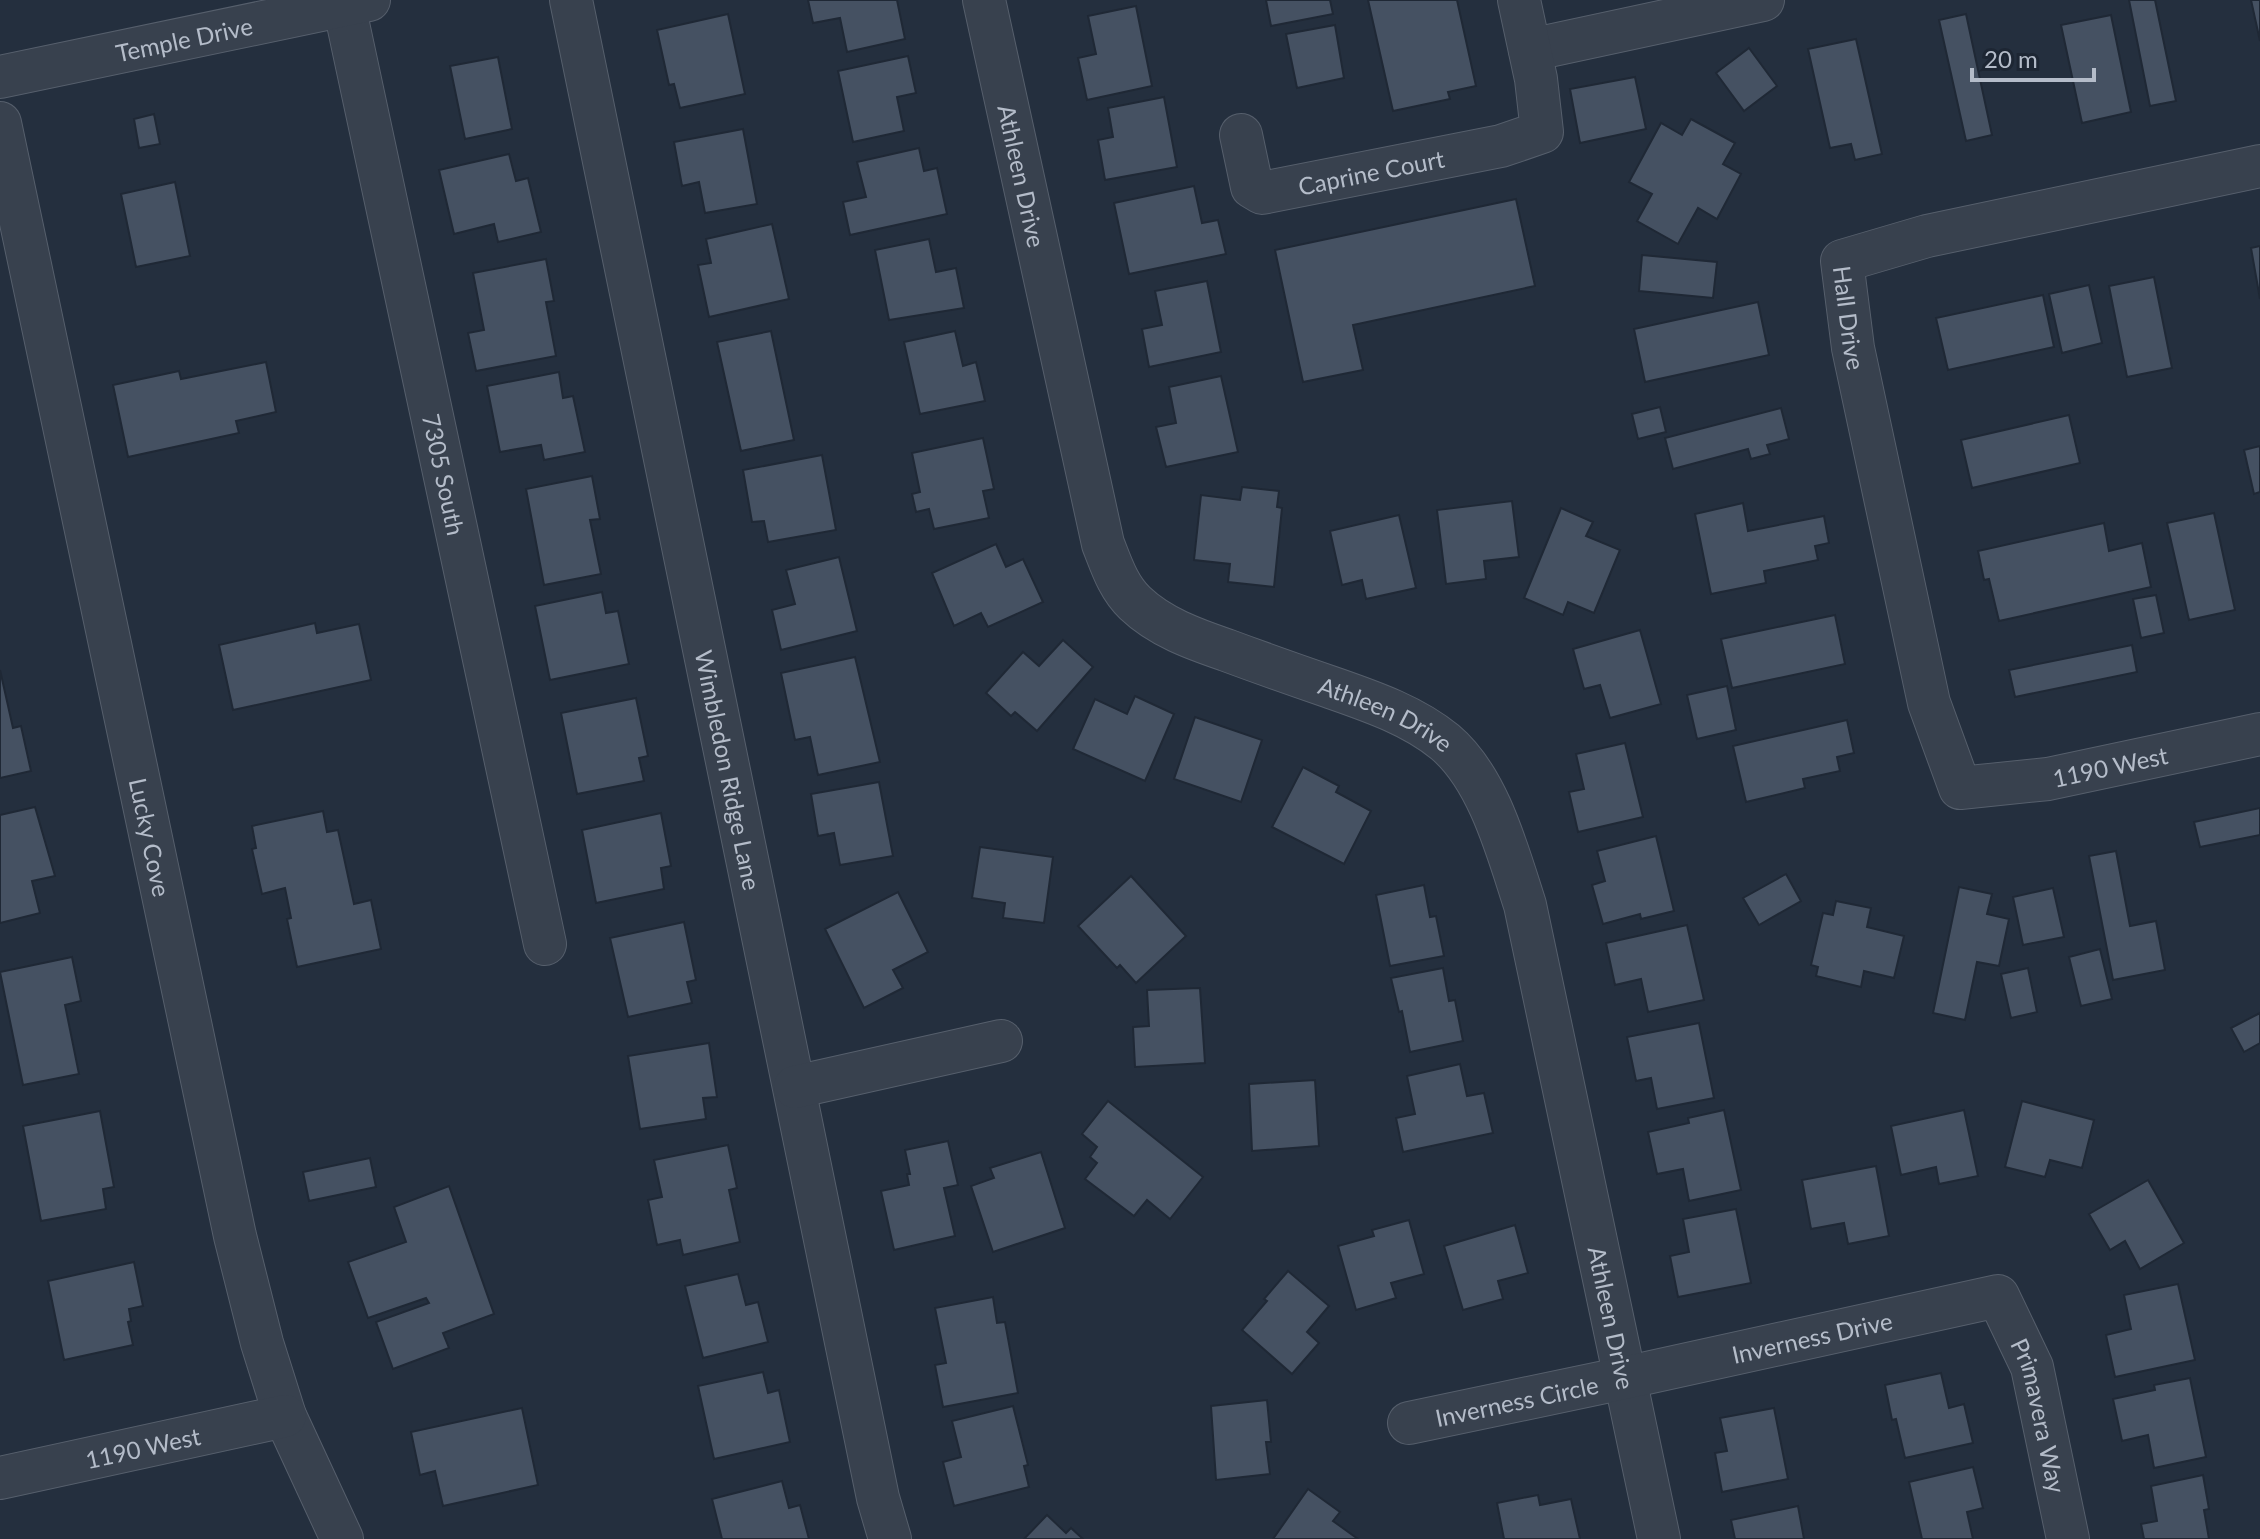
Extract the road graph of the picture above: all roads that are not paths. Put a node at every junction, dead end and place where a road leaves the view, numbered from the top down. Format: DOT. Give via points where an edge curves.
graph roads {
  1 [pos="571,0"];
  2 [pos="984,0"];
  3 [pos="1519,0"];
  4 [pos="1763,0"];
  5 [pos="357,2"];
  6 [pos="1530,50"];
  7 [pos="0,77"];
  8 [pos="0,123"];
  9 [pos="1241,135"];
  10 [pos="2260,166"];
  11 [pos="2260,734"];
  12 [pos="1960,788"];
  13 [pos="545,944"];
  14 [pos="1001,1041"];
  15 [pos="795,1087"];
  16 [pos="1998,1296"];
  17 [pos="1624,1378"];
  18 [pos="285,1416"];
  19 [pos="1409,1423"];
  20 [pos="0,1478"];
  21 [pos="342,1539"];
  22 [pos="890,1539"];
  23 [pos="1659,1539"];
  24 [pos="2068,1539"];
  1 -- 15 [label="street, Wimbledon Ridge Lane"];
  2 -- 17 [label="street, Athleen Drive" via="1103,544 1115,574 1133,601 1161,623 1414,720 1447,744 1489,802 1525,905"];
  3 -- 6 [label="street"];
  4 -- 6 [label="street"];
  5 -- 7 [label="street, Temple Drive"];
  5 -- 13 [label="street, 7305 South"];
  6 -- 9 [label="street, Caprine Court" via="1542,132 1501,146 1262,193 1252,187"];
  8 -- 18 [label="street, Lucky Cove" via="232,1221"];
  10 -- 12 [label="street, Hall Drive" via="1927,236 1842,261 1853,348 1929,703"];
  11 -- 12 [label="street, 1190 West" via="2048,779"];
  14 -- 15 [label="street"];
  15 -- 22 [label="street, Wimbledon Ridge Lane"];
  16 -- 17 [label="street, Inverness Drive"];
  16 -- 24 [label="street, Primavera Way" via="2032,1367"];
  17 -- 19 [label="street, Inverness Circle"];
  17 -- 23 [label="street, Athleen Drive"];
  18 -- 20 [label="street, 1190 West"];
  18 -- 21 [label="street, Lucky Cove"];
}
